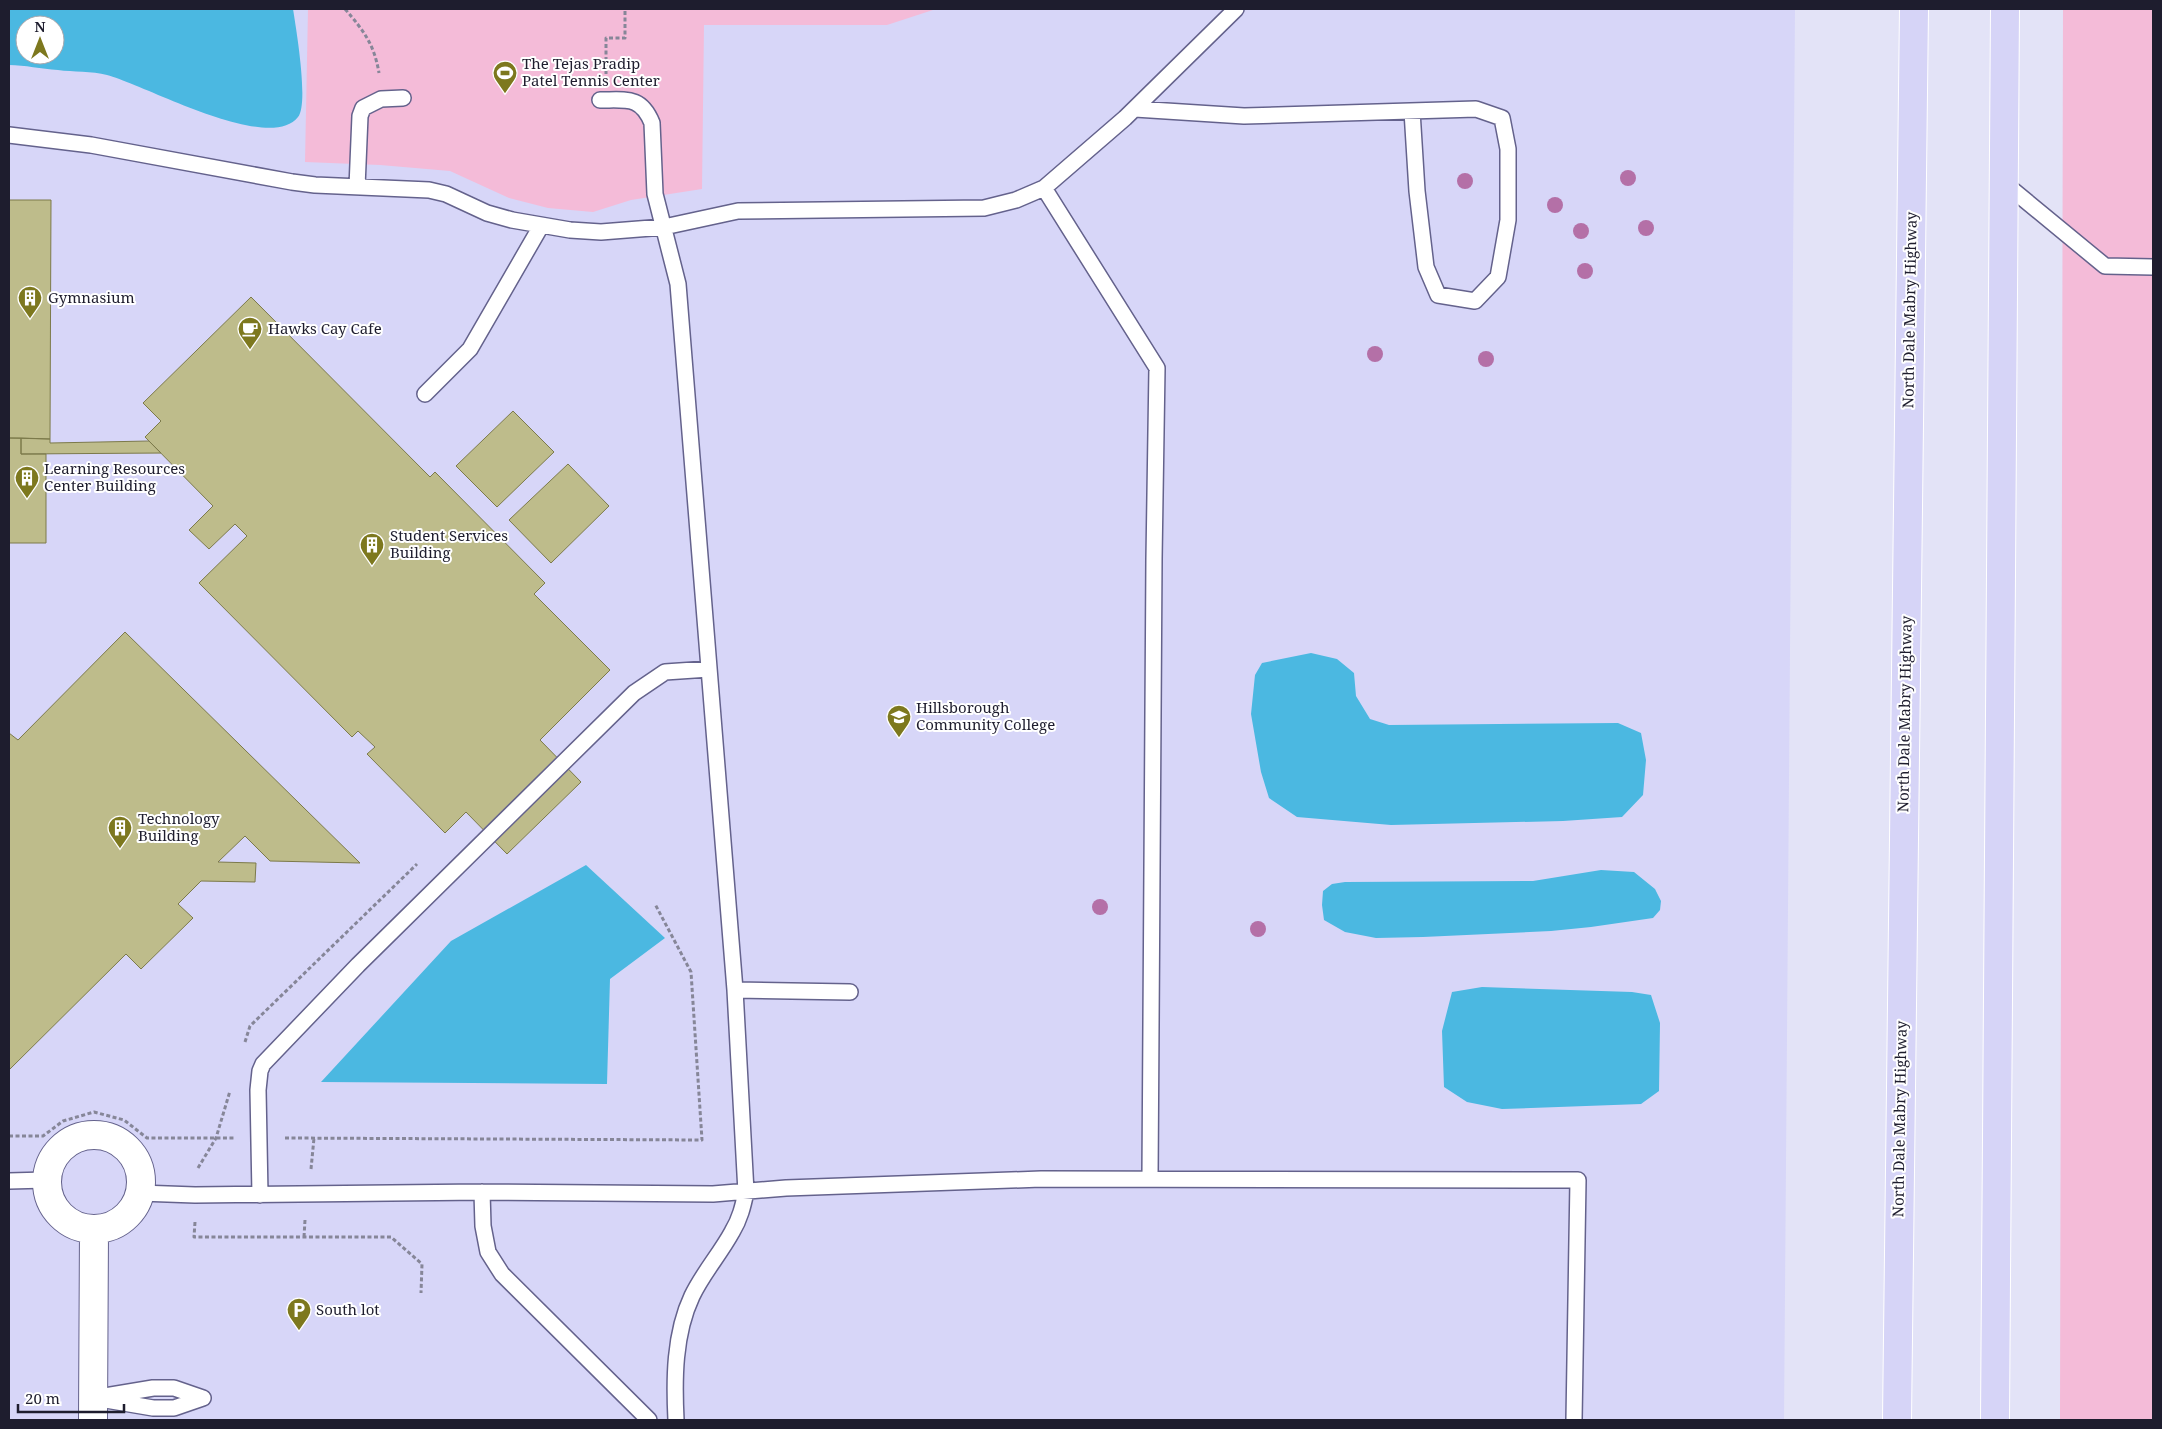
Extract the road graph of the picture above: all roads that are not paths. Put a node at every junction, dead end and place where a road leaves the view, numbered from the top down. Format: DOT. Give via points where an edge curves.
graph roads {
  1 [pos="1236,9"];
  2 [pos="1914,9"];
  3 [pos="2005,9"];
  4 [pos="403,98"];
  5 [pos="603,100"];
  6 [pos="1135,109"];
  7 [pos="1412,111"];
  8 [pos="9,135"];
  9 [pos="2003,182"];
  10 [pos="357,187"];
  11 [pos="1044,188"];
  12 [pos="541,226"];
  13 [pos="664,227"];
  14 [pos="2153,267"];
  15 [pos="424,394"];
  16 [pos="709,669"];
  17 [pos="735,990"];
  18 [pos="850,992"];
  19 [pos="1150,1179"];
  20 [pos="46,1180"];
  21 [pos="9,1181"];
  22 [pos="482,1192"];
  23 [pos="746,1192"];
  24 [pos="140,1193"];
  25 [pos="260,1195"];
  26 [pos="94,1230"];
  27 [pos="94,1409"];
  28 [pos="649,1420"];
  29 [pos="676,1420"];
  30 [pos="1574,1420"];
  31 [pos="1897,1420"];
  32 [pos="1995,1420"];
  1 -- 6 [label="lane"];
  2 -- 31 [label="main road, North Dale Mabry Highway"];
  3 -- 9 [label="main road"];
  4 -- 10 [label="lane" via="381,99 363,108"];
  5 -- 13 [label="lane" via="634,101 648,113 652,123 655,194"];
  6 -- 7 [label="lane" via="1244,116"];
  6 -- 11 [label="lane"];
  7 -- 7 [label="lane" via="1476,110 1502,118 1508,149 1508,220 1498,277 1475,301 1438,295 1426,267"];
  8 -- 10 [label="lane" via="91,145 292,182"];
  9 -- 14 [label="lane" via="2105,266"];
  9 -- 32 [label="main road"];
  10 -- 12 [label="lane" via="429,190 446,194 487,213"];
  11 -- 13 [label="lane" via="1016,200 984,208 738,211"];
  11 -- 19 [label="lane" via="1157,368"];
  12 -- 13 [label="lane" via="602,232"];
  12 -- 15 [label="lane" via="470,349"];
  13 -- 16 [label="lane" via="678,284"];
  16 -- 17 [label="lane"];
  16 -- 25 [label="lane" via="666,672 634,693 365,958 263,1064 258,1090"];
  17 -- 18 [label="lane"];
  17 -- 23 [label="lane"];
  19 -- 23 [label="lane" via="1041,1179"];
  19 -- 30 [label="lane" via="1578,1180"];
  20 -- 21 [label="lane"];
  20 -- 24 [label="street" via="49,1165 63,1147 83,1136 98,1135 127,1148 141,1176"];
  20 -- 26 [label="street" via="48,1195 65,1220"];
  22 -- 23 [label="lane"];
  22 -- 25 [label="lane"];
  22 -- 28 [label="lane" via="488,1252 502,1274"];
  23 -- 29 [label="lane" via="741,1214 700,1280 682,1323 676,1376"];
  24 -- 25 [label="lane"];
  24 -- 26 [label="street" via="124,1220"];
  26 -- 27 [label="street"];
  27 -- 27 [label="lane" via="174,1408 203,1398 174,1388 154,1388"];
}
